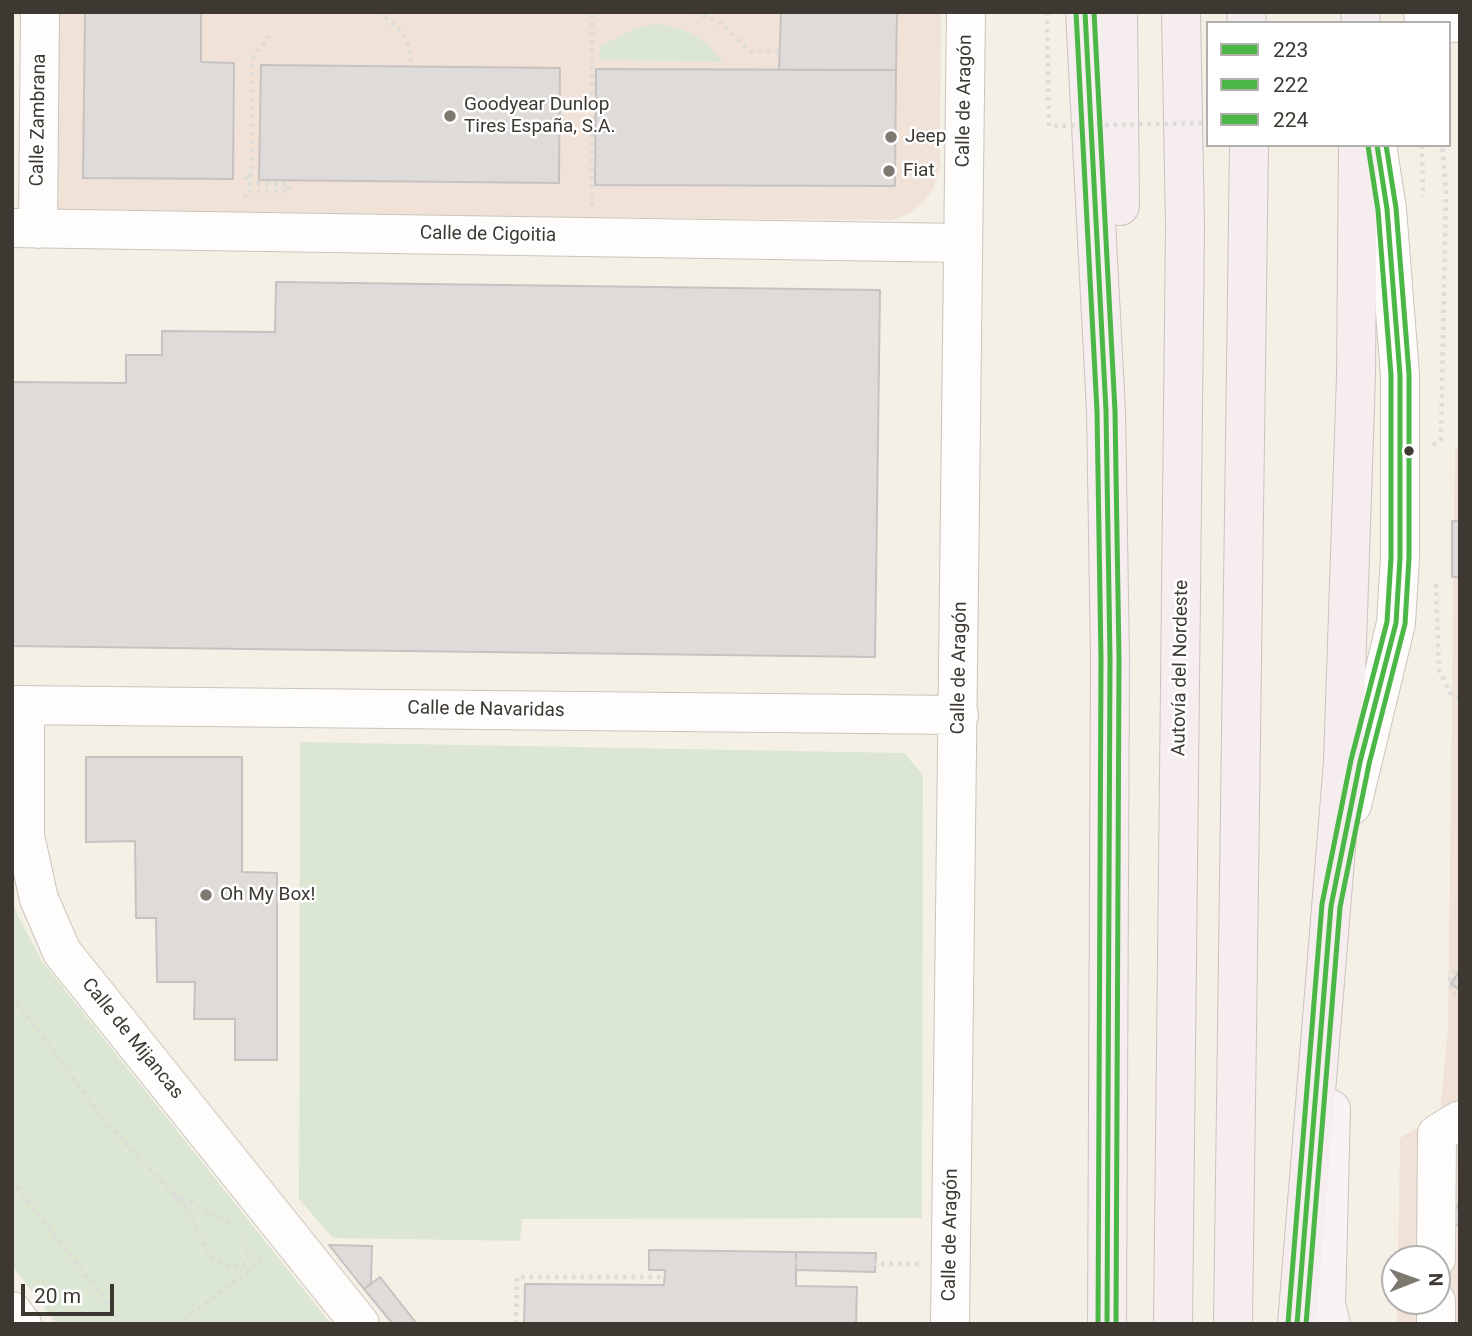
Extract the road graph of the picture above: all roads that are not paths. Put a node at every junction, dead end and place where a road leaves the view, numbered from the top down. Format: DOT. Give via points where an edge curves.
graph roads {
  1 [pos="967,12"];
  2 [pos="1085,12"];
  3 [pos="1118,12"];
  4 [pos="1181,12"];
  5 [pos="31,20"];
  6 [pos="1249,147"];
  7 [pos="1358,147"];
  8 [pos="1377,147"];
  9 [pos="25,229"];
  10 [pos="963,243"];
  11 [pos="19,705"];
  12 [pos="959,715"];
  13 [pos="1331,906"];
  14 [pos="1460,1120"];
  15 [pos="1436,1245"];
  16 [pos="1106,1273"];
  17 [pos="12,1311"];
  18 [pos="1237,1312"];
  19 [pos="22,1324"];
  20 [pos="359,1324"];
  21 [pos="950,1324"];
  22 [pos="1101,1324"];
  23 [pos="1107,1324"];
  24 [pos="1117,1324"];
  25 [pos="1173,1324"];
  26 [pos="1297,1324"];
  27 [pos="1331,1324"];
  1 -- 10 [label="street, Calle de Aragón"];
  2 -- 16 [label="highway" via="1106,411 1110,659"];
  3 -- 24 [label="highway" via="1124,660"];
  4 -- 25 [label="highway, Autovía del Nordeste" via="1185,226"];
  5 -- 9 [label="street, Calle Zambrana"];
  6 -- 18 [label="highway"];
  7 -- 13 [label="highway" via="1350,570 1343,762"];
  8 -- 13 [label="street" via="1387,209 1400,375 1400,558 1396,623 1360,762"];
  9 -- 10 [label="street, Calle de Cigoitia"];
  10 -- 12 [label="street, Calle de Aragón"];
  11 -- 12 [label="street, Calle de Navaridas"];
  11 -- 20 [label="street, Calle de Mijancas" via="25,836 39,899 62,952"];
  12 -- 21 [label="street, Calle de Aragón"];
  13 -- 26 [label="highway"];
  13 -- 27 [label="main road" via="1333,1036 1326,1305"];
  14 -- 15 [label="street" via="1437,1134"];
  16 -- 22 [label="street"];
  16 -- 23 [label="highway"];
  17 -- 19 [label="street"];
}
